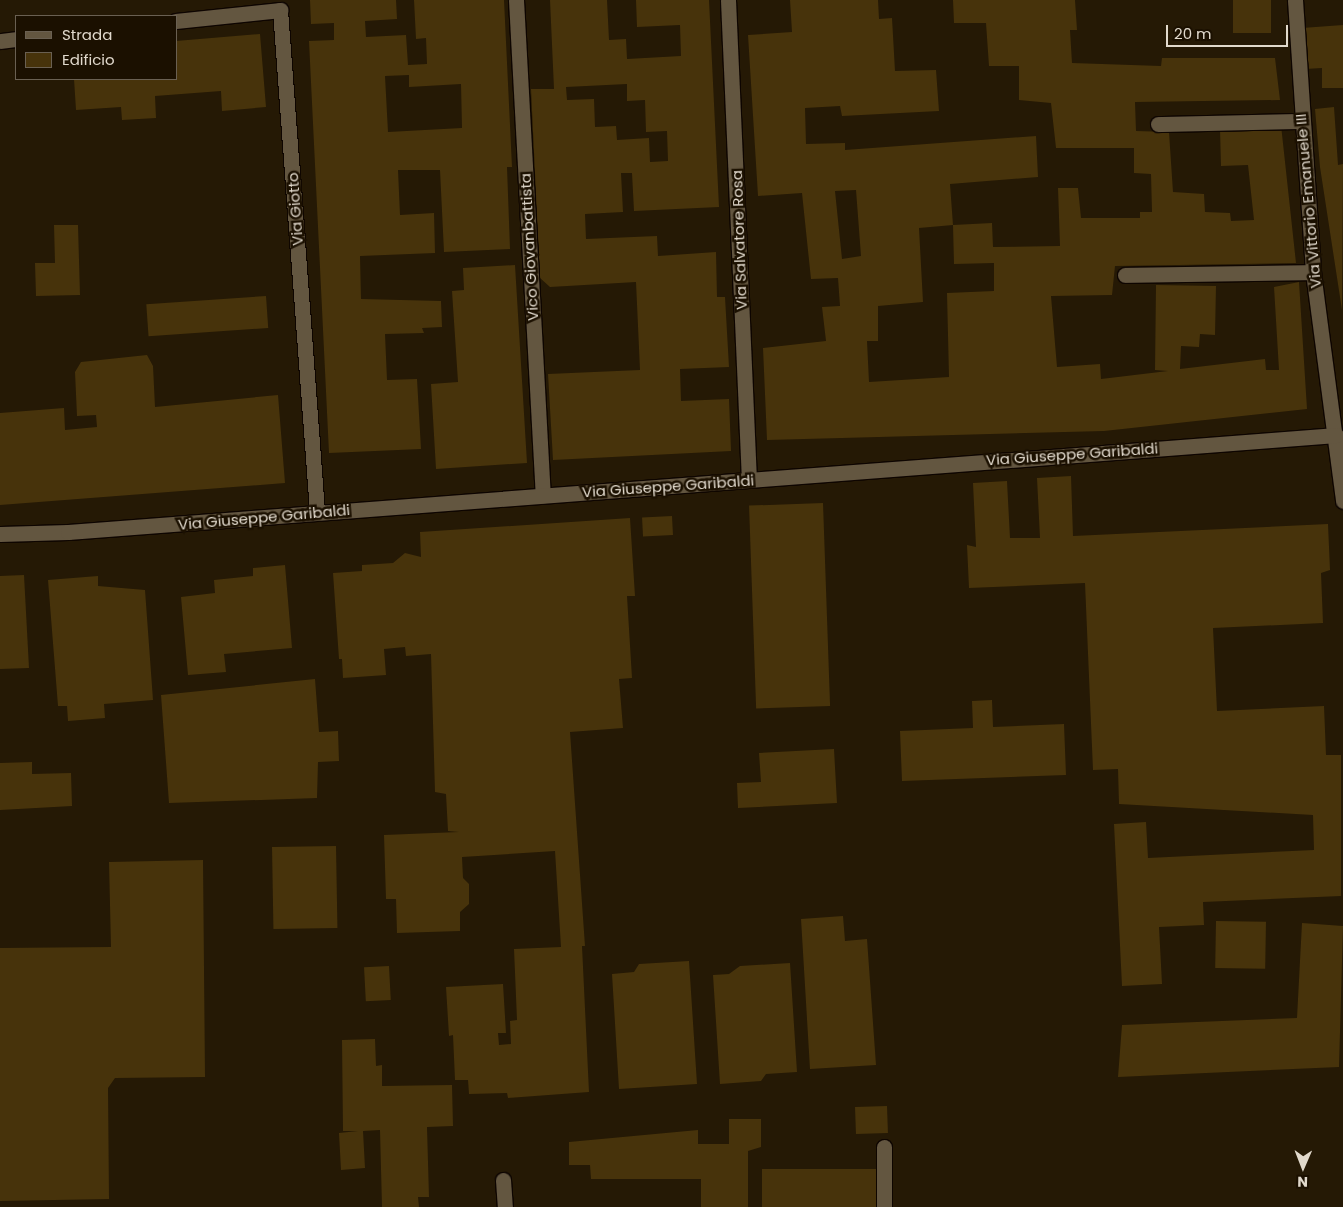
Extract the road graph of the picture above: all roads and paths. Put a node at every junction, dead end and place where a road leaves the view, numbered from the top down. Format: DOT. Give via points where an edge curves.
graph roads {
  1 [pos="516,0"];
  2 [pos="728,0"];
  3 [pos="1295,0"];
  4 [pos="178,21"];
  5 [pos="15,39"];
  6 [pos="0,41"];
  7 [pos="1301,121"];
  8 [pos="1158,124"];
  9 [pos="1313,272"];
  10 [pos="1125,275"];
  11 [pos="1336,400"];
  12 [pos="1336,435"];
  13 [pos="749,480"];
  14 [pos="543,495"];
  15 [pos="1343,501"];
  16 [pos="318,512"];
  17 [pos="0,534"];
  18 [pos="884,1147"];
  19 [pos="503,1180"];
  20 [pos="505,1207"];
  21 [pos="884,1207"];
  1 -- 14 [label="street, Vico Giovanbattista"];
  2 -- 13 [label="street, Via Salvatore Rosa"];
  3 -- 7 [label="street, Via Vittorio Emanuele III"];
  4 -- 16 [label="street, Via Giotto" via="280,10"];
  5 -- 6 [label="street"];
  7 -- 8 [label="street"];
  7 -- 9 [label="street, Via Vittorio Emanuele III"];
  9 -- 10 [label="street"];
  9 -- 11 [label="street, Via Vittorio Emanuele III"];
  11 -- 12 [label="street, Via Vittorio Emanuele III"];
  12 -- 13 [label="street, Via Giuseppe Garibaldi"];
  12 -- 15 [label="street, Via Vittorio Emanuele III"];
  13 -- 14 [label="street, Via Giuseppe Garibaldi"];
  14 -- 16 [label="street, Via Giuseppe Garibaldi"];
  16 -- 17 [label="street, Via Giuseppe Garibaldi" via="68,532"];
  18 -- 21 [label="street"];
  19 -- 20 [label="street"];
}
